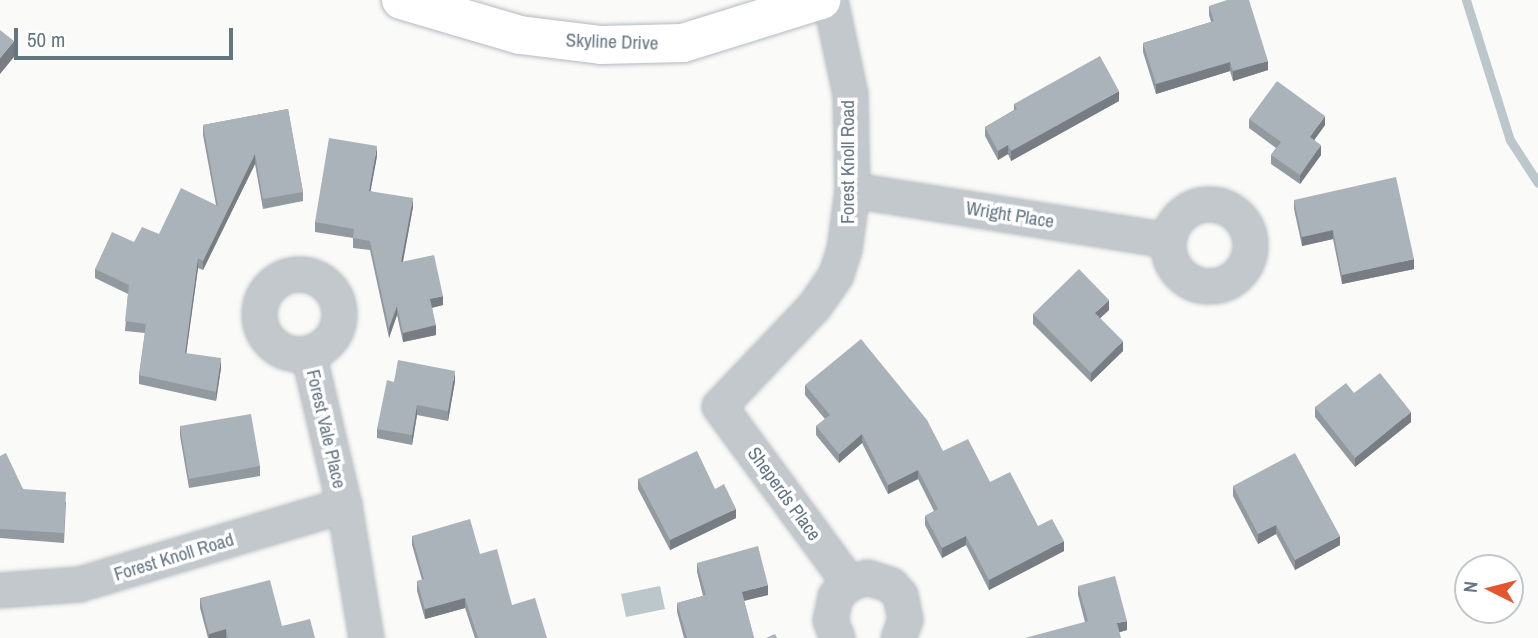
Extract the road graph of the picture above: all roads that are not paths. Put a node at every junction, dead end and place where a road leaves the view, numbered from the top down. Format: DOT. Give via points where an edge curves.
graph roads {
  1 [pos="401,0"];
  2 [pos="821,0"];
  3 [pos="830,0"];
  4 [pos="852,190"];
  5 [pos="1168,240"];
  6 [pos="308,353"];
  7 [pos="719,406"];
  8 [pos="344,505"];
  9 [pos="849,583"];
  10 [pos="0,590"];
  11 [pos="366,638"];
  12 [pos="837,638"];
  13 [pos="898,638"];
  1 -- 2 [label="street, Skyline Drive" via="520,35 601,46 683,43"];
  3 -- 4 [label="street, Forest Knoll Road" via="850,94"];
  4 -- 5 [label="street, Wright Place"];
  4 -- 7 [label="street, Forest Knoll Road" via="851,220 835,276 814,306"];
  6 -- 8 [label="street, Forest Vale Place"];
  7 -- 9 [label="street, Sheperds Place"];
  8 -- 10 [label="street, Forest Knoll Road" via="79,584"];
  8 -- 11 [label="street, Forest Vale Place"];
  9 -- 12 [label="street" via="831,607"];
  9 -- 13 [label="street" via="867,577 879,579 900,595 905,619"];
}
